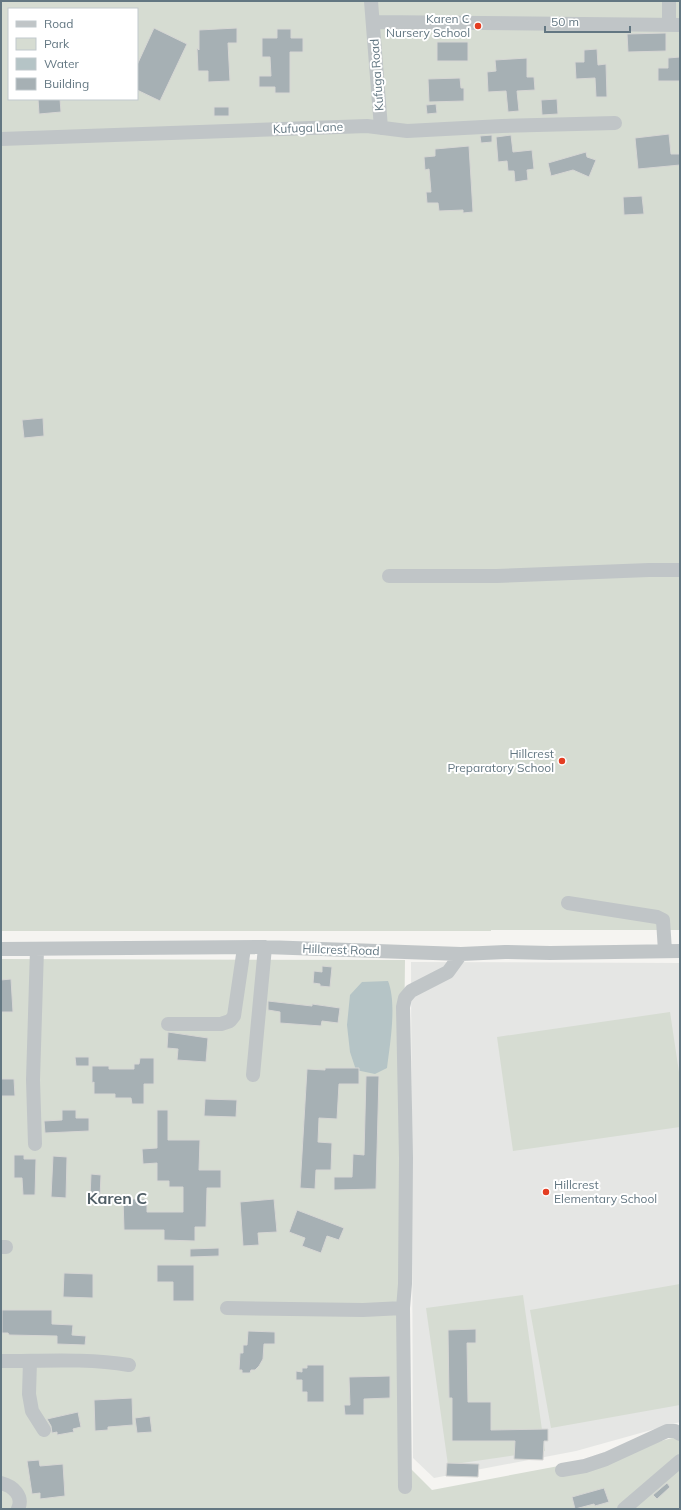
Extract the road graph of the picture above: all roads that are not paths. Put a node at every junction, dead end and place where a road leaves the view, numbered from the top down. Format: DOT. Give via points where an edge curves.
graph roads {
  1 [pos="372,1"];
  2 [pos="669,1"];
  3 [pos="373,22"];
  4 [pos="675,25"];
  5 [pos="615,123"];
  6 [pos="381,128"];
  7 [pos="1,139"];
  8 [pos="680,570"];
  9 [pos="389,576"];
  10 [pos="568,904"];
  11 [pos="244,948"];
  12 [pos="265,948"];
  13 [pos="1,949"];
  14 [pos="37,949"];
  15 [pos="665,951"];
  16 [pos="680,951"];
  17 [pos="461,954"];
  18 [pos="168,1024"];
  19 [pos="253,1075"];
  20 [pos="35,1144"];
  21 [pos="227,1308"];
  22 [pos="403,1308"];
  23 [pos="1,1361"];
  24 [pos="30,1361"];
  25 [pos="129,1365"];
  26 [pos="44,1430"];
  27 [pos="680,1434"];
  28 [pos="680,1461"];
  29 [pos="562,1470"];
  30 [pos="1,1483"];
  31 [pos="405,1487"];
  32 [pos="18,1509"];
  33 [pos="624,1509"];
  1 -- 3 [label="street, Kufuga Road"];
  2 -- 4 [label="street"];
  3 -- 4 [label="street, Kufuga Road"];
  3 -- 6 [label="street, Kufuga Road"];
  5 -- 6 [label="street, Kufuga Lane" via="407,131"];
  6 -- 7 [label="street, Kufuga Lane" via="360,126"];
  8 -- 9 [label="street" via="497,576"];
  10 -- 15 [label="street" via="657,917 663,920"];
  11 -- 12 [label="street, Hillcrest Road"];
  11 -- 14 [label="street, Hillcrest Road"];
  11 -- 18 [label="street" via="234,1016 230,1021 221,1024"];
  12 -- 17 [label="street, Hillcrest Road"];
  12 -- 19 [label="street"];
  13 -- 14 [label="street, Hillcrest Road"];
  14 -- 20 [label="street"];
  15 -- 16 [label="street, Hillcrest Road"];
  15 -- 17 [label="street, Hillcrest Road"];
  17 -- 22 [label="street" via="448,972 411,991 403,1007 406,1165"];
  21 -- 22 [label="street"];
  22 -- 31 [label="street"];
  23 -- 24 [label="street"];
  24 -- 25 [label="street" via="84,1360"];
  24 -- 26 [label="street" via="29,1394 32,1411"];
  27 -- 29 [label="street" via="667,1431 599,1461"];
  28 -- 33 [label="street"];
  30 -- 32 [label="street" via="11,1486 18,1494"];
}
